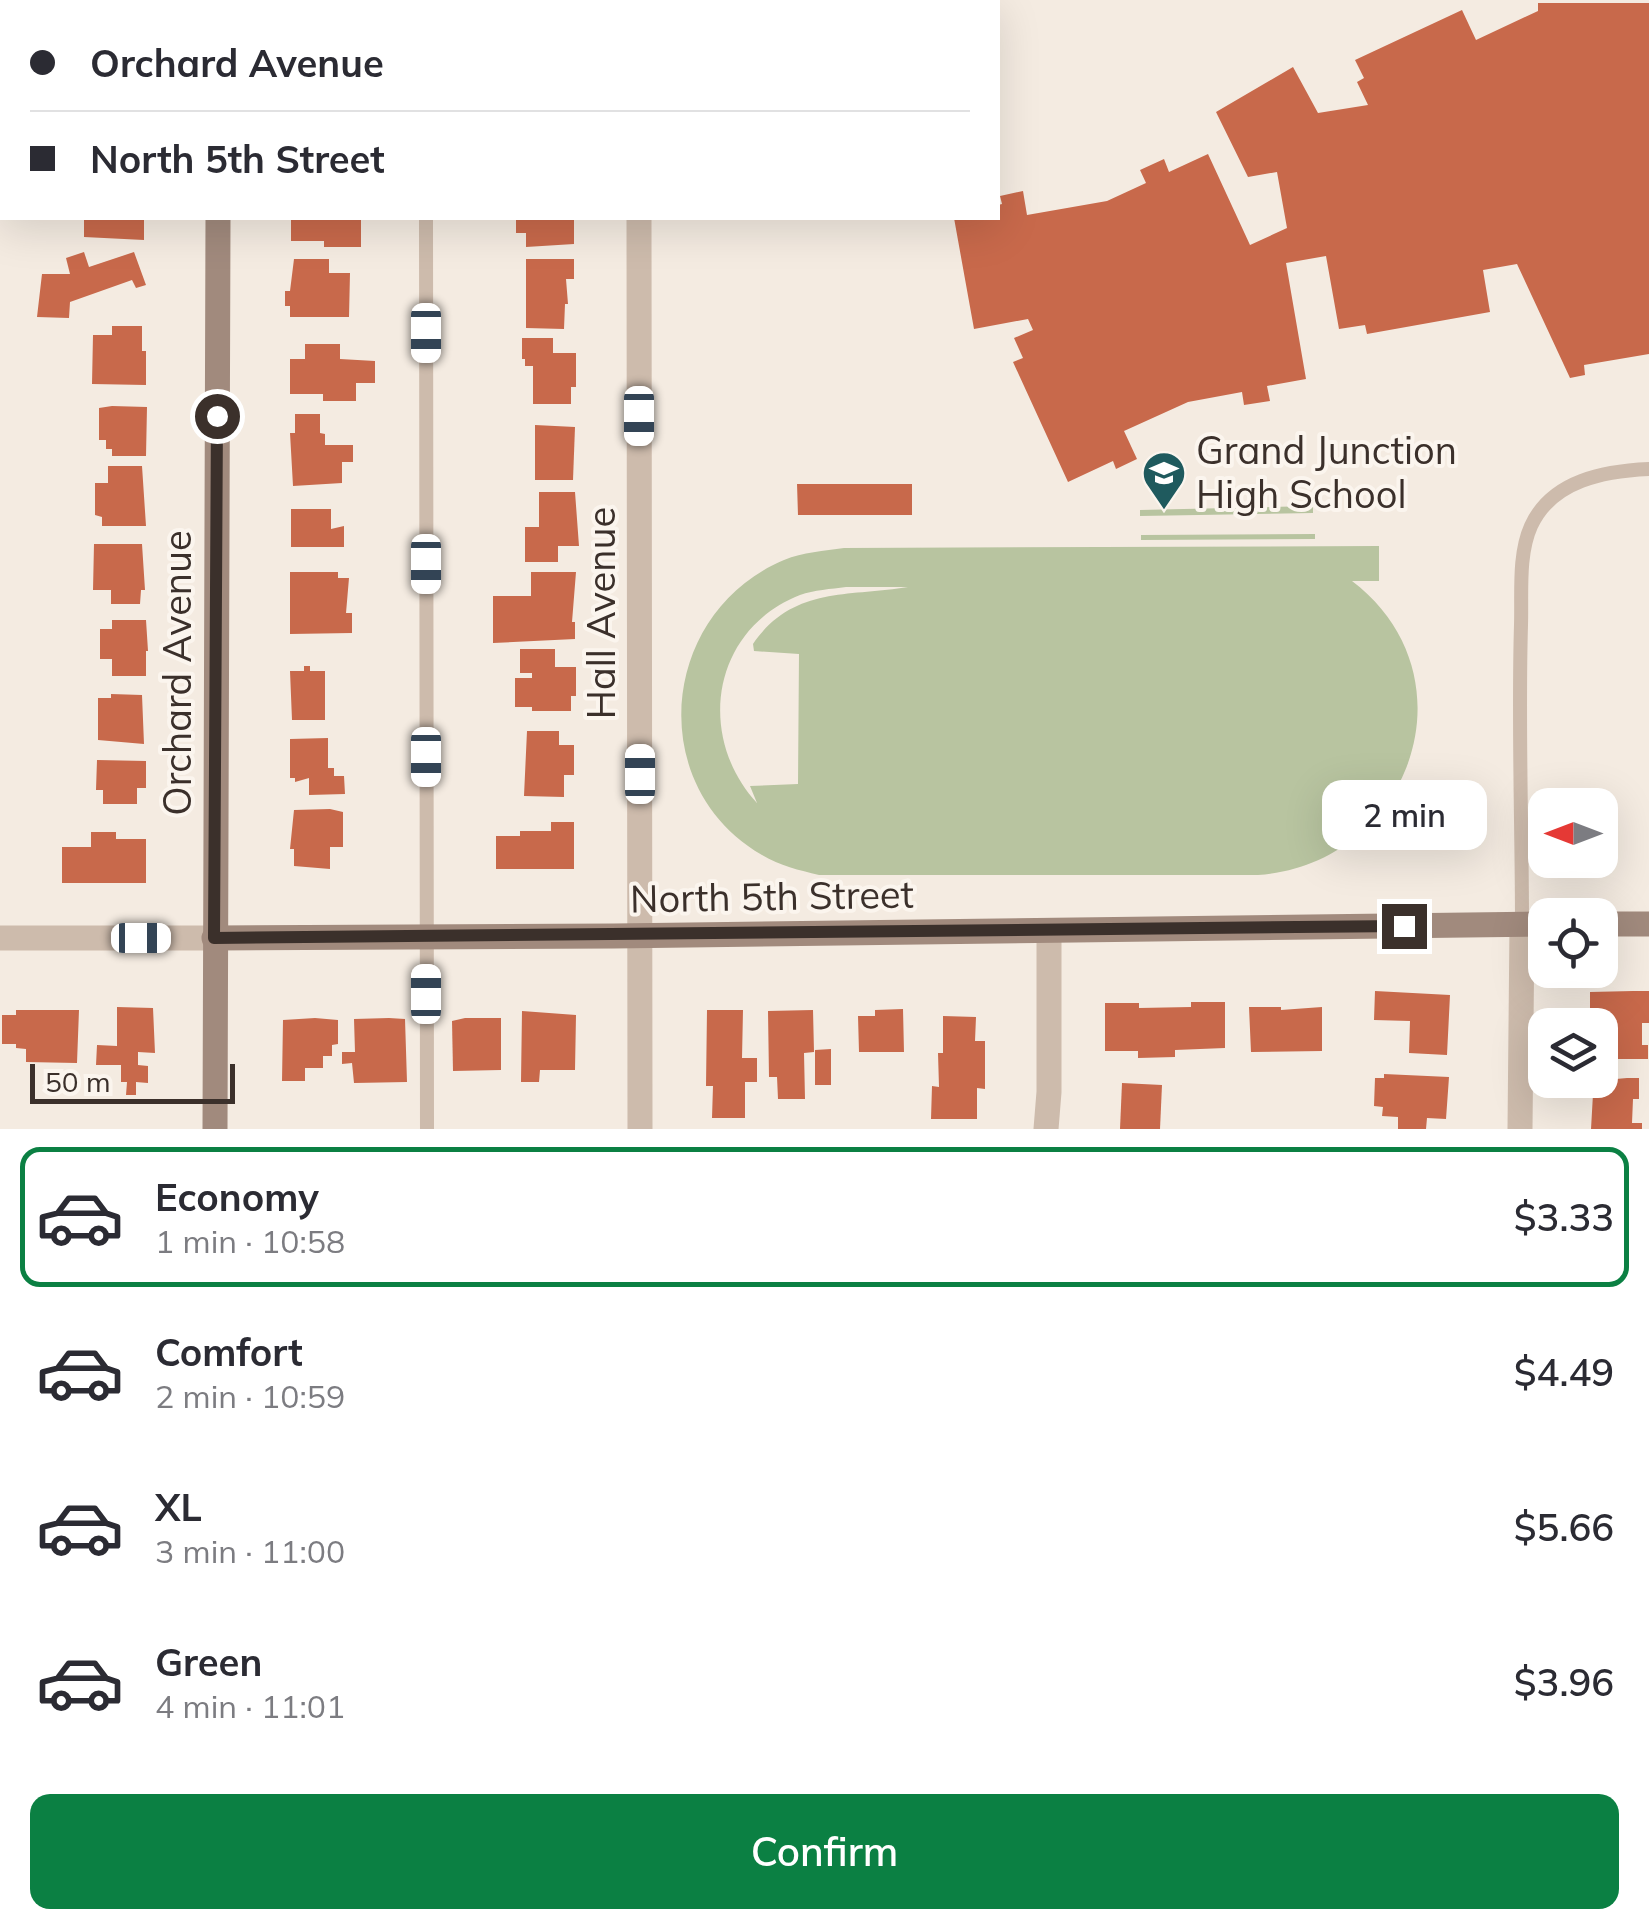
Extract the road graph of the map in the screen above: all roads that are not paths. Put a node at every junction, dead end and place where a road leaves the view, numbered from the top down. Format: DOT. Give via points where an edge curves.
graph roads {
  1 [pos="218,220"];
  2 [pos="426,220"];
  3 [pos="639,220"];
  4 [pos="1649,468"];
  5 [pos="1532,898"];
  6 [pos="1528,924"];
  7 [pos="1618,924"];
  8 [pos="1649,924"];
  9 [pos="1049,931"];
  10 [pos="640,936"];
  11 [pos="426,937"];
  12 [pos="0,938"];
  13 [pos="214,938"];
  14 [pos="1530,988"];
  15 [pos="215,1129"];
  16 [pos="427,1129"];
  17 [pos="640,1129"];
  18 [pos="1046,1129"];
  19 [pos="1520,1129"];
  1 -- 13 [label="street, Orchard Avenue"];
  2 -- 11 [label="lane"];
  3 -- 10 [label="street, Hall Avenue"];
  4 -- 5 [label="lane" via="1581,479 1544,508 1523,553 1519,684"];
  6 -- 9 [label="street, North 5th Street"];
  7 -- 8 [label="street"];
  9 -- 10 [label="street, North 5th Street"];
  9 -- 18 [label="street"];
  10 -- 11 [label="street, North 5th Street"];
  10 -- 17 [label="street, Hall Avenue"];
  11 -- 13 [label="street, North 5th Street"];
  11 -- 16 [label="lane"];
  12 -- 13 [label="street, North 5th Street"];
  13 -- 15 [label="street, Orchard Avenue"];
  14 -- 19 [label="street"];
}
